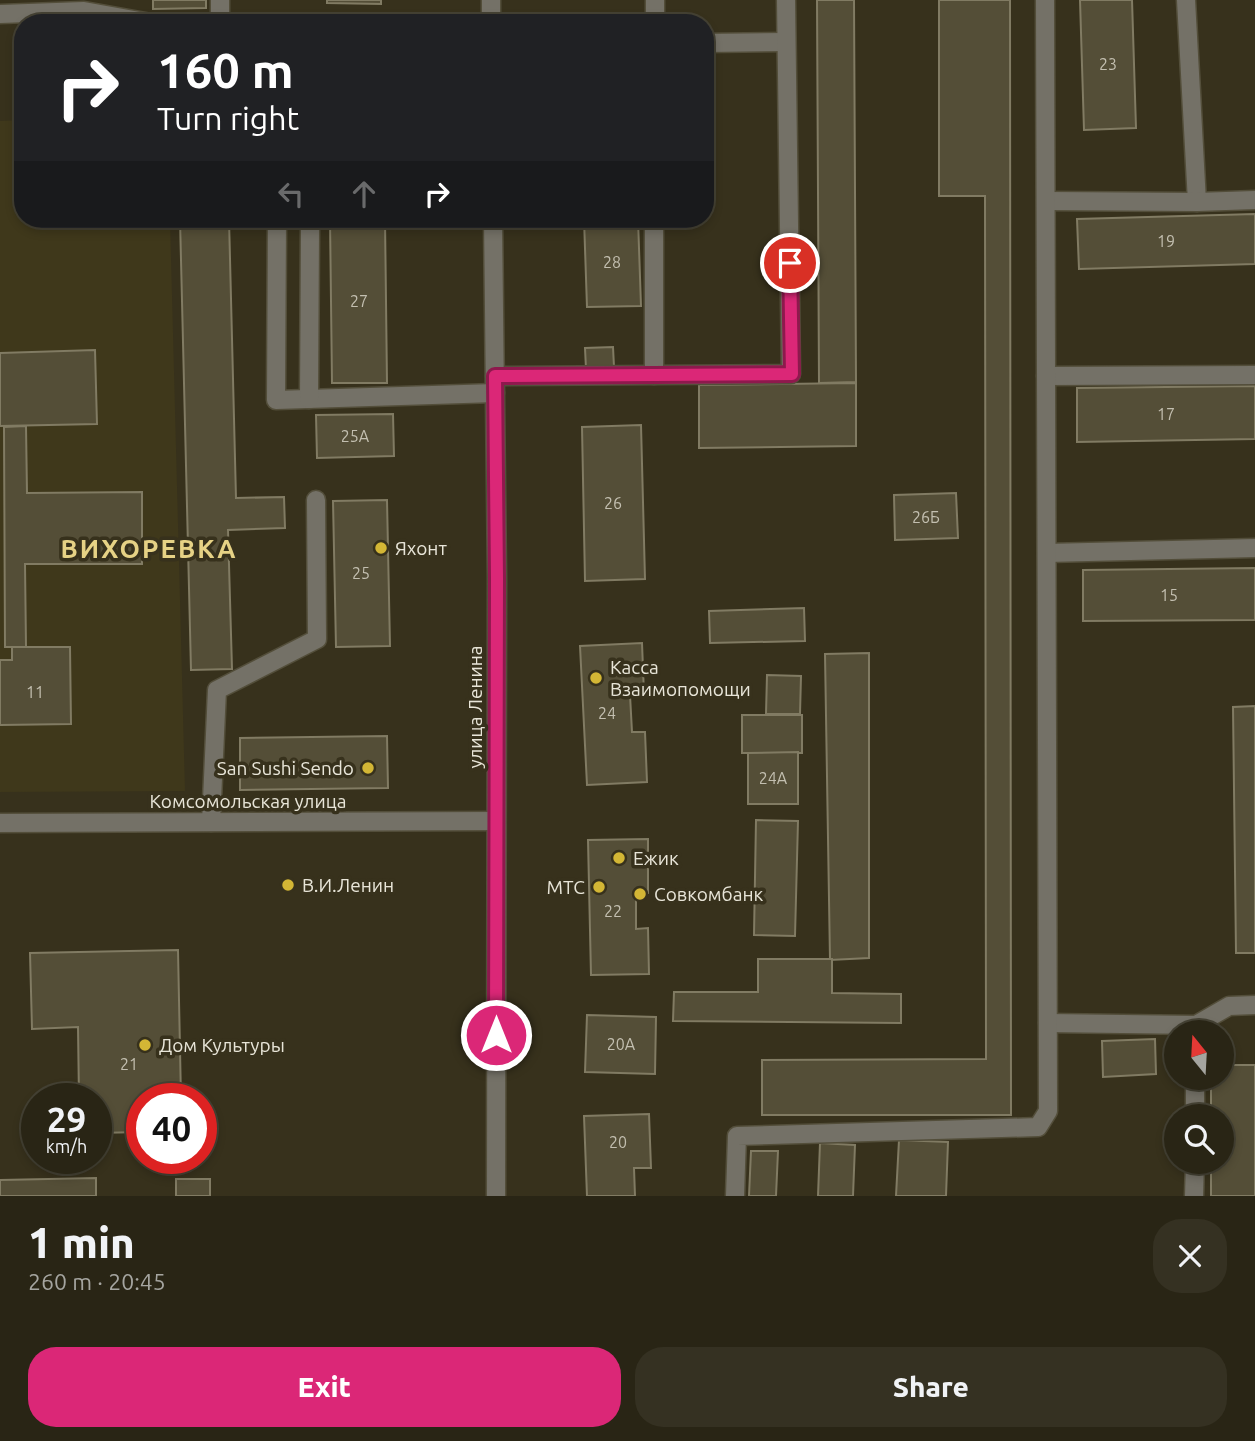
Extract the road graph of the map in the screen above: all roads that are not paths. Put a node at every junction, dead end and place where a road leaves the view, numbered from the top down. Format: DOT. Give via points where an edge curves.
graph roads {
  1 [pos="786,0"];
  2 [pos="1045,0"];
  3 [pos="1186,0"];
  4 [pos="0,14"];
  5 [pos="101,14"];
  6 [pos="786,42"];
  7 [pos="714,43"];
  8 [pos="1255,200"];
  9 [pos="1046,201"];
  10 [pos="1197,202"];
  11 [pos="277,228"];
  12 [pos="493,228"];
  13 [pos="654,228"];
  14 [pos="310,230"];
  15 [pos="654,375"];
  16 [pos="1255,375"];
  17 [pos="1046,376"];
  18 [pos="495,385"];
  19 [pos="309,399"];
  20 [pos="316,500"];
  21 [pos="1255,548"];
  22 [pos="1047,553"];
  23 [pos="496,821"];
  24 [pos="211,822"];
  25 [pos="0,823"];
  26 [pos="1255,1005"];
  27 [pos="1209,1020"];
  28 [pos="1048,1023"];
  29 [pos="1164,1028"];
  30 [pos="1195,1174"];
  31 [pos="496,1196"];
  32 [pos="734,1196"];
  33 [pos="1194,1196"];
  1 -- 6 [label="street"];
  2 -- 9 [label="street"];
  3 -- 10 [label="street"];
  4 -- 5 [label="street"];
  6 -- 7 [label="street"];
  6 -- 15 [label="street" via="792,374"];
  8 -- 10 [label="street"];
  9 -- 10 [label="street"];
  9 -- 17 [label="street"];
  11 -- 19 [label="street" via="276,400"];
  12 -- 18 [label="street, улица Ленина"];
  13 -- 15 [label="street"];
  14 -- 19 [label="street"];
  15 -- 18 [label="street"];
  16 -- 17 [label="street"];
  17 -- 22 [label="street"];
  18 -- 19 [label="street"];
  18 -- 23 [label="street, улица Ленина"];
  20 -- 24 [label="street" via="317,639 217,690"];
  21 -- 22 [label="street"];
  22 -- 28 [label="street"];
  23 -- 24 [label="street, Комсомольская улица"];
  23 -- 31 [label="street, улица Ленина"];
  24 -- 25 [label="street, Комсомольская улица"];
  26 -- 27 [label="street" via="1229,1006"];
  28 -- 29 [label="street"];
  28 -- 32 [label="street" via="1048,1111 1038,1127 737,1136"];
  30 -- 33 [label="street"];
}
